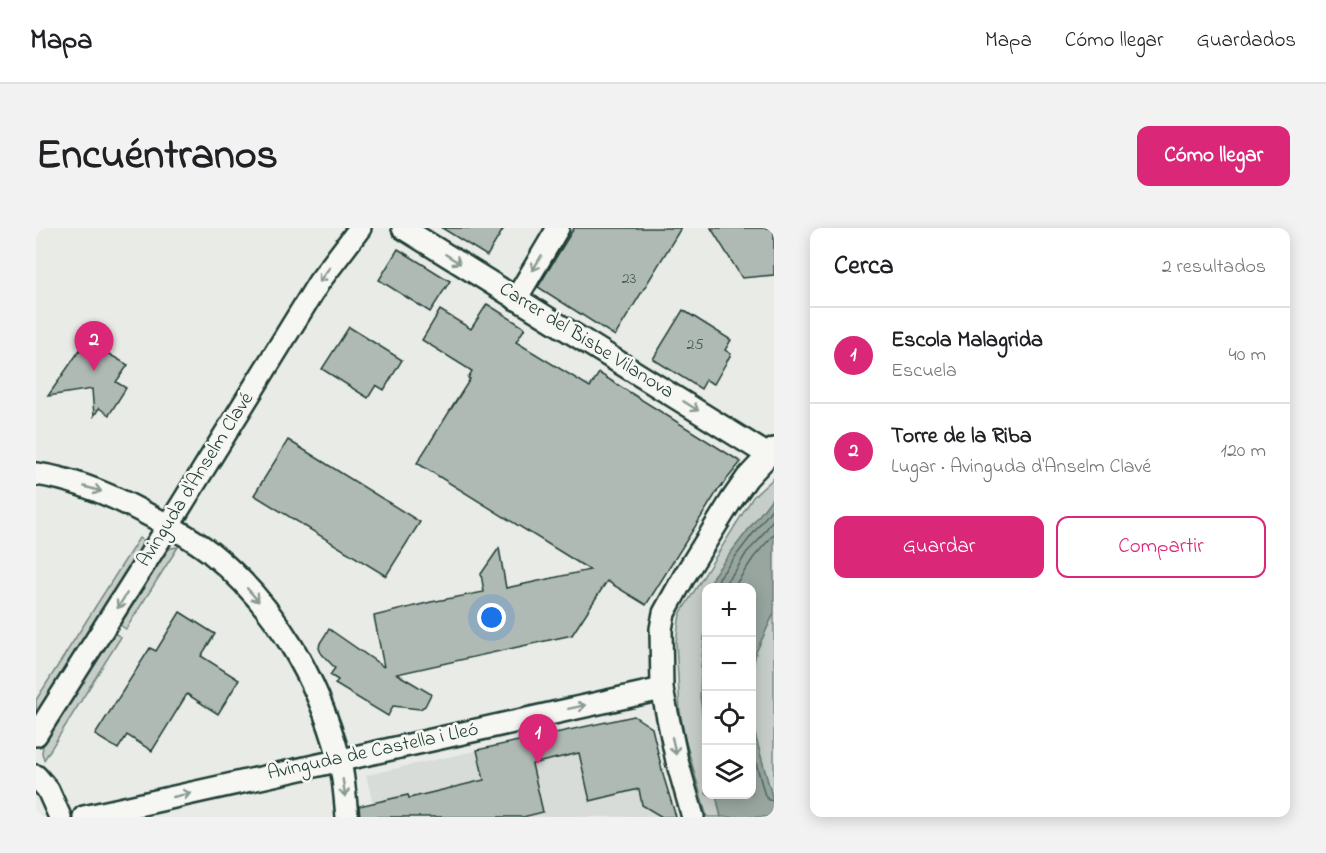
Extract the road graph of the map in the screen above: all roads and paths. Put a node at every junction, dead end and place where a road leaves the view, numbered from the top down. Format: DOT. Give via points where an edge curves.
graph roads {
  1 [pos="360,228"];
  2 [pos="404,228"];
  3 [pos="558,228"];
  4 [pos="516,298"];
  5 [pos="771,452"];
  6 [pos="36,474"];
  7 [pos="169,525"];
  8 [pos="662,689"];
  9 [pos="36,735"];
  10 [pos="339,760"];
  11 [pos="36,776"];
  12 [pos="60,817"];
  13 [pos="84,817"];
  14 [pos="347,817"];
  15 [pos="693,817"];
  1 -- 7 [label="street, Avinguda d'Anselm Clavé, one-way" via="319,282"];
  2 -- 4 [label="street, Carrer del Bisbe Vilanova, one-way"];
  3 -- 4 [label="street, one-way"];
  4 -- 5 [label="street, Carrer del Bisbe Vilanova, one-way"];
  5 -- 8 [label="street" via="731,501 664,613"];
  6 -- 7 [label="street, one-way" via="107,493"];
  7 -- 9 [label="street, Avinguda d'Anselm Clavé, one-way"];
  7 -- 10 [label="street, one-way" via="210,552 273,618 304,666 322,705"];
  10 -- 8 [label="street, Avinguda de Castella i Lleó, one-way"];
  8 -- 15 [label="street, one-way"];
  13 -- 10 [label="street, Avinguda de Castella i Lleó, one-way"];
  10 -- 14 [label="street, one-way"];
  11 -- 12 [label="street" via="48,790"];
}
